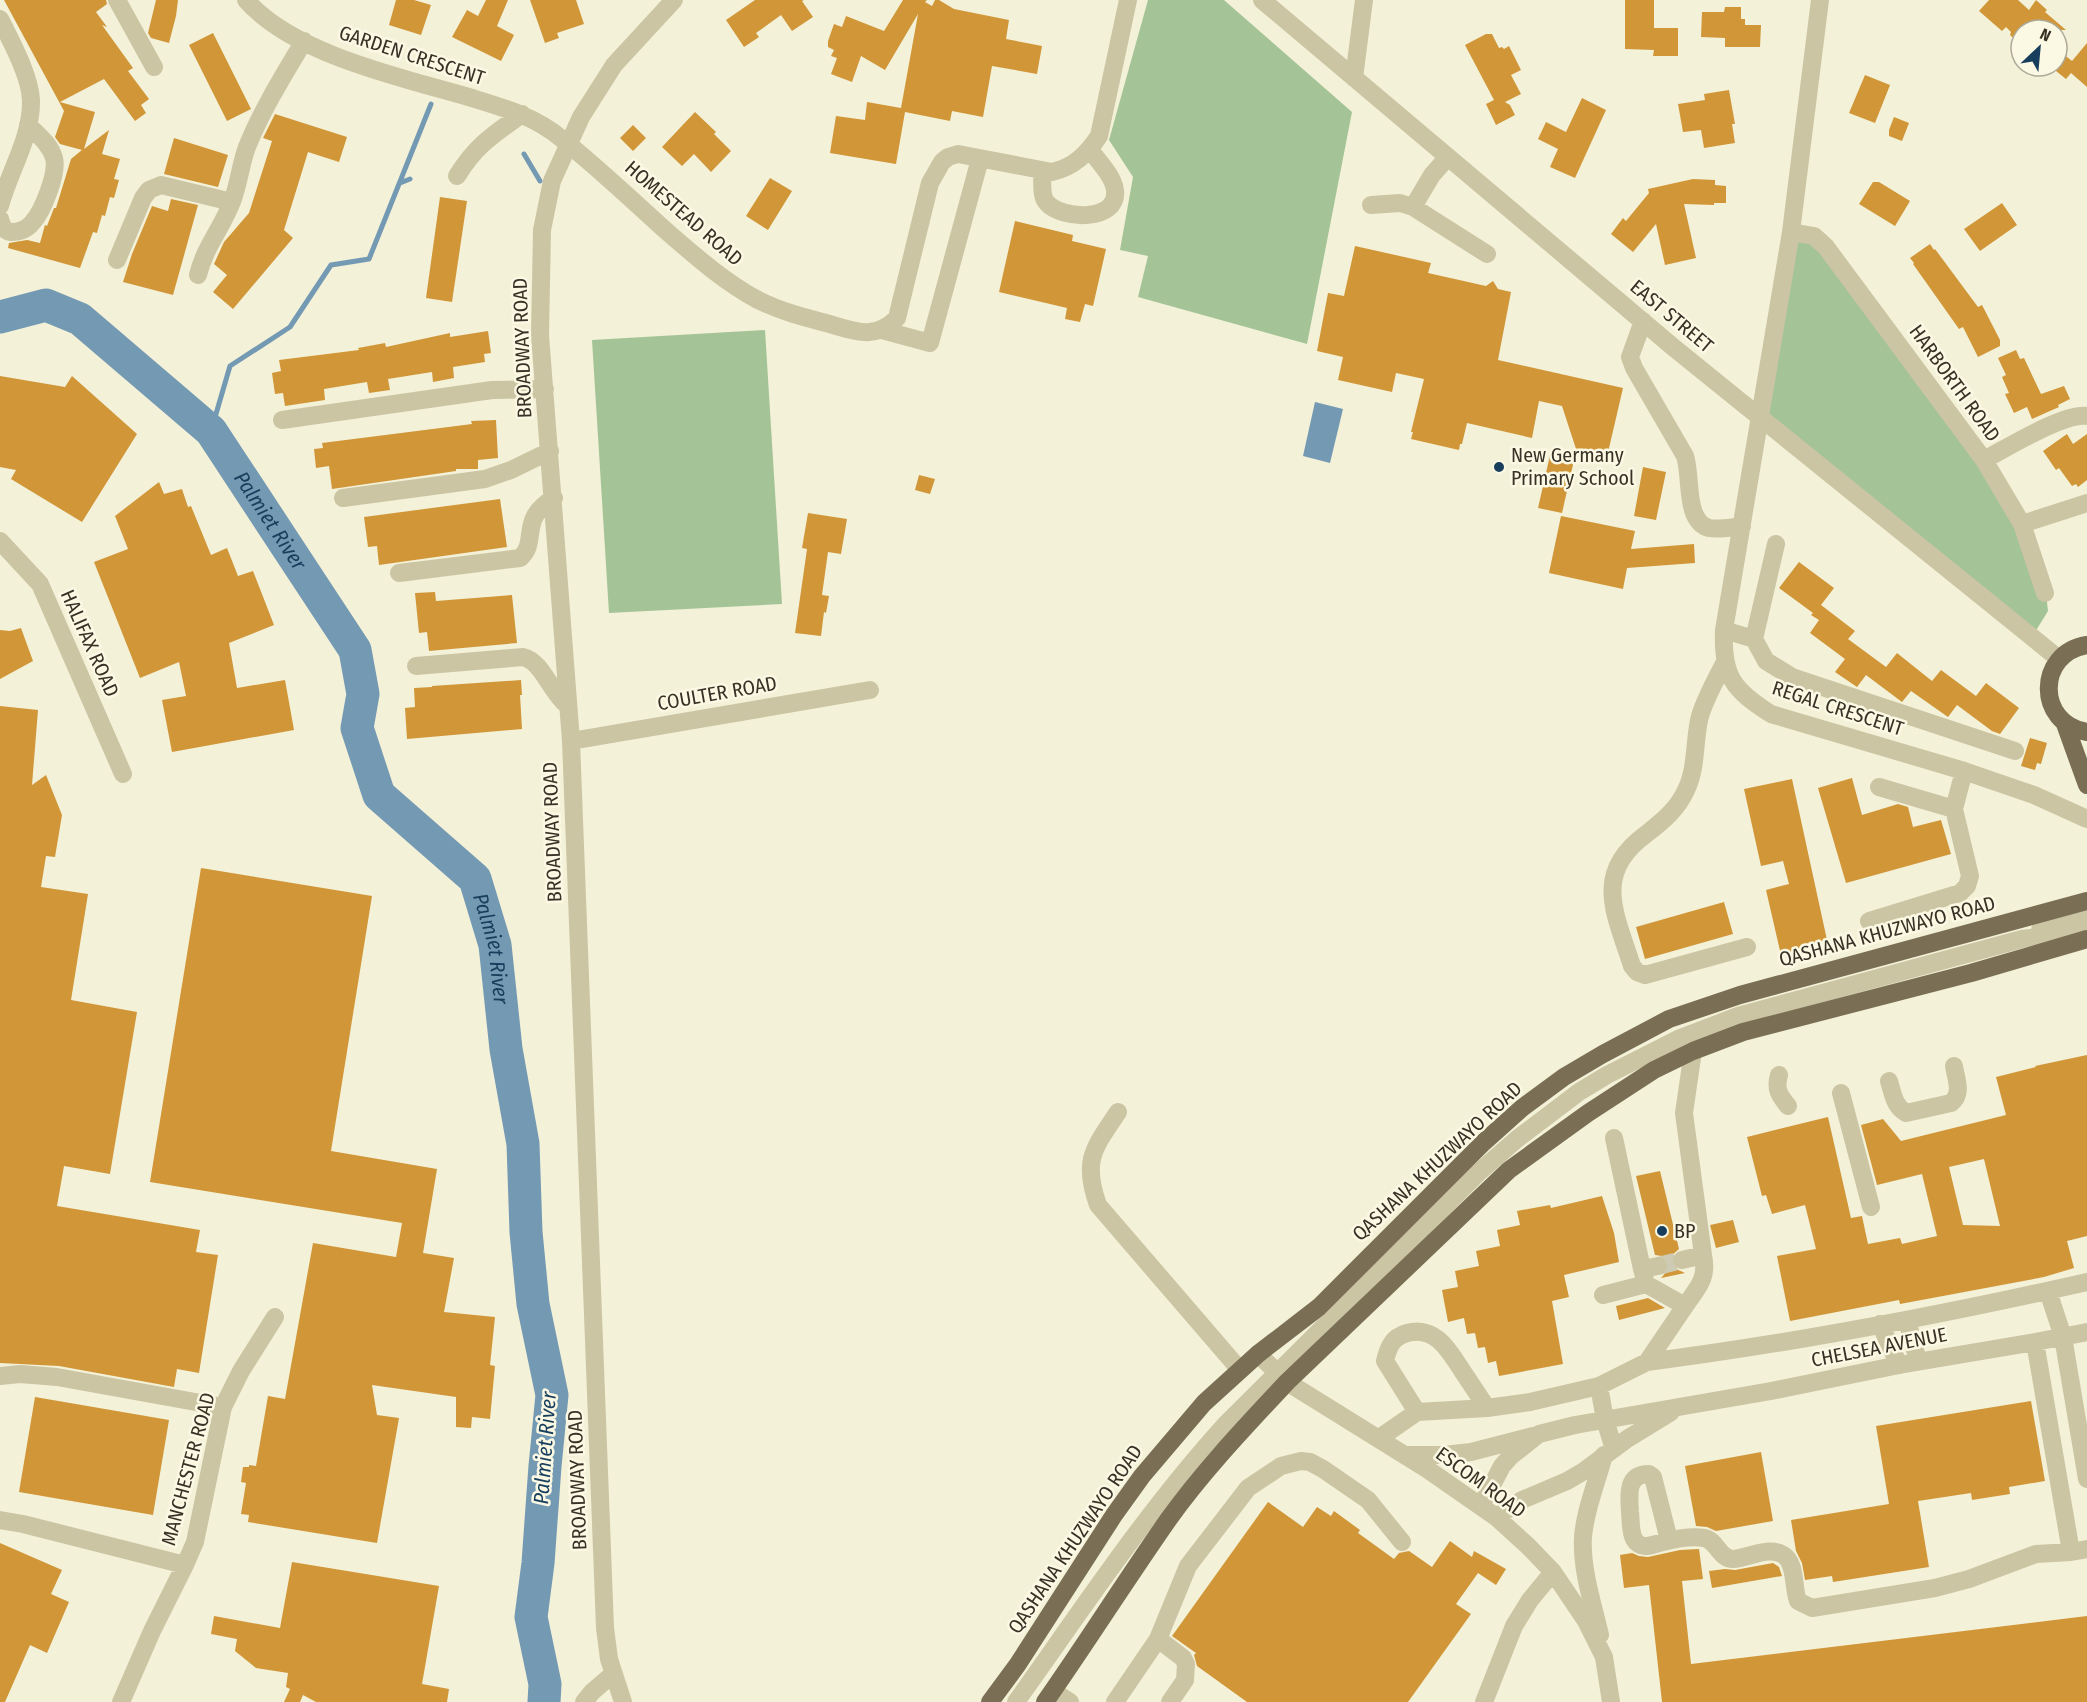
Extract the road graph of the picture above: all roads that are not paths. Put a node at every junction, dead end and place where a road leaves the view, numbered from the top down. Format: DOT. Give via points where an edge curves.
graph roads {
  1 [pos="117,0"];
  2 [pos="246,0"];
  3 [pos="674,0"];
  4 [pos="1128,0"];
  5 [pos="1262,0"];
  6 [pos="1364,0"];
  7 [pos="1820,0"];
  8 [pos="0,19"];
  9 [pos="303,41"];
  10 [pos="154,67"];
  11 [pos="1354,78"];
  12 [pos="522,114"];
  13 [pos="28,125"];
  14 [pos="1095,143"];
  15 [pos="568,144"];
  16 [pos="1448,157"];
  17 [pos="980,159"];
  18 [pos="1042,171"];
  19 [pos="457,176"];
  20 [pos="232,202"];
  21 [pos="1371,205"];
  22 [pos="0,206"];
  23 [pos="1413,207"];
  24 [pos="0,219"];
  25 [pos="1791,232"];
  26 [pos="1487,254"];
  27 [pos="117,260"];
  28 [pos="198,275"];
  29 [pos="1643,321"];
  30 [pos="882,330"];
  31 [pos="544,389"];
  32 [pos="2087,416"];
  33 [pos="1760,419"];
  34 [pos="282,420"];
  35 [pos="550,451"];
  36 [pos="1984,460"];
  37 [pos="343,498"];
  38 [pos="554,498"];
  39 [pos="2087,502"];
  40 [pos="2022,524"];
  41 [pos="1742,526"];
  42 [pos="0,541"];
  43 [pos="1776,544"];
  44 [pos="399,573"];
  45 [pos="2045,593"];
  46 [pos="1724,630"];
  47 [pos="1754,639"];
  48 [pos="2087,645"];
  49 [pos="2059,659"];
  50 [pos="1725,662"];
  51 [pos="416,666"];
  52 [pos="870,690"];
  53 [pos="568,706"];
  54 [pos="2065,724"];
  55 [pos="2087,732"];
  56 [pos="572,741"];
  57 [pos="2014,751"];
  58 [pos="1964,771"];
  59 [pos="123,774"];
  60 [pos="2087,785"];
  61 [pos="1879,787"];
  62 [pos="1954,809"];
  63 [pos="2087,819"];
  64 [pos="2087,901"];
  65 [pos="2087,913"];
  66 [pos="1869,921"];
  67 [pos="2087,928"];
  68 [pos="2022,939"];
  69 [pos="2087,939"];
  70 [pos="1747,947"];
  71 [pos="1693,1052"];
  72 [pos="1954,1066"];
  73 [pos="1779,1075"];
  74 [pos="1890,1081"];
  75 [pos="1841,1093"];
  76 [pos="1788,1106"];
  77 [pos="1118,1112"];
  78 [pos="1614,1138"];
  79 [pos="1871,1206"];
  80 [pos="1703,1255"];
  81 [pos="1682,1260"];
  82 [pos="1649,1273"];
  83 [pos="2087,1282"];
  84 [pos="2048,1291"];
  85 [pos="1603,1295"];
  86 [pos="1685,1306"];
  87 [pos="275,1317"];
  88 [pos="1907,1320"];
  89 [pos="1880,1324"];
  90 [pos="2087,1332"];
  91 [pos="2063,1337"];
  92 [pos="2035,1342"];
  93 [pos="1258,1354"];
  94 [pos="1918,1361"];
  95 [pos="1647,1362"];
  96 [pos="1899,1365"];
  97 [pos="1240,1370"];
  98 [pos="0,1376"];
  99 [pos="2078,1376"];
  100 [pos="1282,1377"];
  101 [pos="1599,1386"];
  102 [pos="223,1407"];
  103 [pos="1679,1407"];
  104 [pos="1486,1408"];
  105 [pos="1417,1412"];
  106 [pos="1605,1420"];
  107 [pos="1539,1434"];
  108 [pos="1378,1439"];
  109 [pos="1609,1452"];
  110 [pos="1405,1455"];
  111 [pos="2087,1479"];
  112 [pos="1481,1506"];
  113 [pos="1496,1517"];
  114 [pos="0,1520"];
  115 [pos="1669,1540"];
  116 [pos="1402,1542"];
  117 [pos="2079,1551"];
  118 [pos="185,1565"];
  119 [pos="1553,1572"];
  120 [pos="1158,1639"];
  121 [pos="1604,1657"];
  122 [pos="613,1674"];
  123 [pos="1049,1696"];
  124 [pos="121,1702"];
  125 [pos="584,1702"];
  126 [pos="623,1702"];
  127 [pos="990,1702"];
  128 [pos="1016,1702"];
  129 [pos="1070,1702"];
  130 [pos="1116,1702"];
  131 [pos="1170,1702"];
  132 [pos="1484,1702"];
  133 [pos="1611,1702"];
  1 -- 10 [label="street"];
  2 -- 9 [label="street, GARDEN CRESCENT"];
  3 -- 15 [label="street, BROADWAY ROAD" via="614,65"];
  4 -- 14 [label="street"];
  5 -- 11 [label="street, EAST STREET"];
  6 -- 11 [label="street"];
  7 -- 25 [label="street"];
  8 -- 13 [label="street" via="28,84"];
  9 -- 12 [label="street, GARDEN CRESCENT" via="347,61"];
  9 -- 20 [label="street" via="246,149"];
  11 -- 16 [label="street, EAST STREET"];
  12 -- 15 [label="street, GARDEN CRESCENT" via="549,128"];
  12 -- 19 [label="street" via="477,147"];
  13 -- 22 [label="street"];
  13 -- 24 [label="street" via="50,146 55,164 52,179 32,224 23,230 7,231"];
  14 -- 18 [label="street" via="1063,169"];
  14 -- 18 [label="street" via="1115,189 1113,201 1101,212 1077,216 1046,203"];
  15 -- 30 [label="street, HOMESTEAD ROAD" via="721,278 739,289 784,312 869,334"];
  15 -- 31 [label="street, BROADWAY ROAD" via="552,181 542,230 540,335"];
  16 -- 23 [label="street"];
  16 -- 29 [label="street, EAST STREET"];
  17 -- 18 [label="street"];
  17 -- 30 [label="street" via="958,154 948,157 936,169 897,318"];
  17 -- 30 [label="street, HOMESTEAD ROAD" via="930,343"];
  20 -- 27 [label="street" via="161,185 148,190"];
  20 -- 28 [label="street" via="202,258"];
  21 -- 23 [label="street" via="1400,203"];
  23 -- 26 [label="street"];
  25 -- 33 [label="street"];
  25 -- 36 [label="street, HARBORTH ROAD" via="1814,237 1826,247"];
  29 -- 33 [label="street, EAST STREET"];
  29 -- 41 [label="street" via="1630,357 1684,456 1694,515 1707,527"];
  31 -- 34 [label="street" via="492,390"];
  31 -- 35 [label="street, BROADWAY ROAD"];
  32 -- 36 [label="street" via="2073,417 2026,437"];
  33 -- 41 [label="street, REGAL CRESCENT"];
  33 -- 49 [label="street, EAST STREET"];
  35 -- 37 [label="street" via="485,479"];
  35 -- 38 [label="street, BROADWAY ROAD"];
  36 -- 40 [label="street, HARBORTH ROAD"];
  38 -- 44 [label="street" via="537,510 528,546 520,558"];
  38 -- 53 [label="street, BROADWAY ROAD"];
  39 -- 40 [label="street"];
  40 -- 45 [label="street, HARBORTH ROAD"];
  41 -- 46 [label="street, REGAL CRESCENT"];
  42 -- 59 [label="street, HALIFAX ROAD" via="40,584"];
  43 -- 47 [label="street"];
  46 -- 47 [label="street"];
  46 -- 50 [label="street, REGAL CRESCENT"];
  47 -- 57 [label="street" via="1766,661 1792,677"];
  48 -- 49 [label="main road"];
  49 -- 54 [label="main road" via="2048,685 2049,700"];
  50 -- 58 [label="street, REGAL CRESCENT" via="1739,690 1771,714"];
  50 -- 70 [label="street" via="1700,716 1689,785 1669,817 1622,856 1615,869 1613,907 1632,966 1645,975"];
  51 -- 53 [label="street" via="523,657 536,663 556,696"];
  52 -- 56 [label="street, COULTER ROAD"];
  53 -- 56 [label="street, BROADWAY ROAD"];
  54 -- 55 [label="main road"];
  54 -- 60 [label="main road"];
  56 -- 122 [label="street, BROADWAY ROAD" via="605,1628"];
  58 -- 62 [label="street"];
  58 -- 63 [label="street, REGAL CRESCENT" via="2034,795"];
  61 -- 62 [label="street"];
  62 -- 66 [label="street" via="1970,876 1967,886 1960,893"];
  64 -- 93 [label="main road, QASHANA KHUZWAYO ROAD" via="1740,995 1669,1019 1603,1054 1522,1108 1319,1307"];
  65 -- 68 [label="street"];
  67 -- 68 [label="street"];
  68 -- 100 [label="street" via="1738,1017 1678,1039 1607,1075 1552,1111 1478,1173"];
  69 -- 71 [label="main road" via="1743,1032"];
  71 -- 80 [label="street" via="1684,1113"];
  71 -- 100 [label="main road" via="1618,1092 1509,1170"];
  72 -- 74 [label="street" via="1958,1093 1951,1103 1906,1113 1895,1103"];
  73 -- 76 [label="street" via="1778,1093"];
  75 -- 79 [label="street"];
  77 -- 97 [label="street" via="1096,1146 1090,1164 1098,1204"];
  78 -- 82 [label="street"];
  80 -- 81 [label="street"];
  80 -- 86 [label="street" via="1703,1278"];
  82 -- 85 [label="street"];
  82 -- 86 [label="street"];
  83 -- 84 [label="street"];
  84 -- 88 [label="street"];
  84 -- 91 [label="street"];
  86 -- 95 [label="street"];
  87 -- 102 [label="street, MANCHESTER ROAD"];
  88 -- 89 [label="street"];
  88 -- 94 [label="street"];
  89 -- 95 [label="street" via="1729,1352"];
  89 -- 96 [label="street"];
  90 -- 91 [label="street, CHELSEA AVENUE"];
  91 -- 92 [label="street, CHELSEA AVENUE"];
  91 -- 99 [label="street"];
  92 -- 94 [label="street, CHELSEA AVENUE"];
  92 -- 117 [label="street"];
  93 -- 97 [label="main road, QASHANA KHUZWAYO ROAD"];
  93 -- 100 [label="street, ESCOM ROAD"];
  94 -- 96 [label="street, CHELSEA AVENUE"];
  95 -- 101 [label="street"];
  96 -- 103 [label="street, CHELSEA AVENUE"];
  97 -- 127 [label="main road, QASHANA KHUZWAYO ROAD" via="1204,1403 1142,1476"];
  98 -- 102 [label="street" via="57,1377"];
  99 -- 111 [label="street"];
  100 -- 108 [label="street, ESCOM ROAD"];
  100 -- 123 [label="main road" via="1169,1519"];
  100 -- 128 [label="street" via="1210,1441 1168,1492"];
  101 -- 104 [label="street"];
  101 -- 106 [label="street"];
  102 -- 118 [label="street, MANCHESTER ROAD" via="195,1542"];
  103 -- 106 [label="street, CHELSEA AVENUE"];
  103 -- 109 [label="street, CHELSEA AVENUE"];
  104 -- 105 [label="street"];
  104 -- 105 [label="street" via="1444,1343 1428,1333 1415,1331 1393,1341 1385,1361"];
  105 -- 108 [label="street"];
  106 -- 107 [label="street, CHELSEA AVENUE"];
  106 -- 109 [label="street"];
  107 -- 110 [label="street" via="1471,1452"];
  107 -- 112 [label="street, CHELSEA AVENUE" via="1502,1466"];
  108 -- 110 [label="street, ESCOM ROAD"];
  109 -- 113 [label="street, CHELSEA AVENUE" via="1567,1481 1522,1500"];
  109 -- 121 [label="street" via="1585,1521 1583,1539"];
  110 -- 112 [label="street, ESCOM ROAD"];
  112 -- 113 [label="street, ESCOM ROAD"];
  113 -- 119 [label="street, ESCOM ROAD"];
  114 -- 118 [label="street"];
  115 -- 117 [label="street" via="1707,1538 1730,1559 1779,1553 1789,1562 1798,1601 1812,1608 1935,1588 2036,1554"];
  116 -- 120 [label="street" via="1368,1500 1323,1469 1301,1461 1281,1466 1248,1488 1188,1566"];
  118 -- 124 [label="street, MANCHESTER ROAD"];
  119 -- 121 [label="street, ESCOM ROAD" via="1574,1601"];
  119 -- 132 [label="street" via="1514,1626"];
  120 -- 130 [label="street"];
  120 -- 131 [label="street" via="1186,1664 1185,1680"];
  121 -- 133 [label="street, ESCOM ROAD"];
  122 -- 125 [label="street"];
  122 -- 126 [label="street, BROADWAY ROAD"];
  123 -- 129 [label="street"];
}
